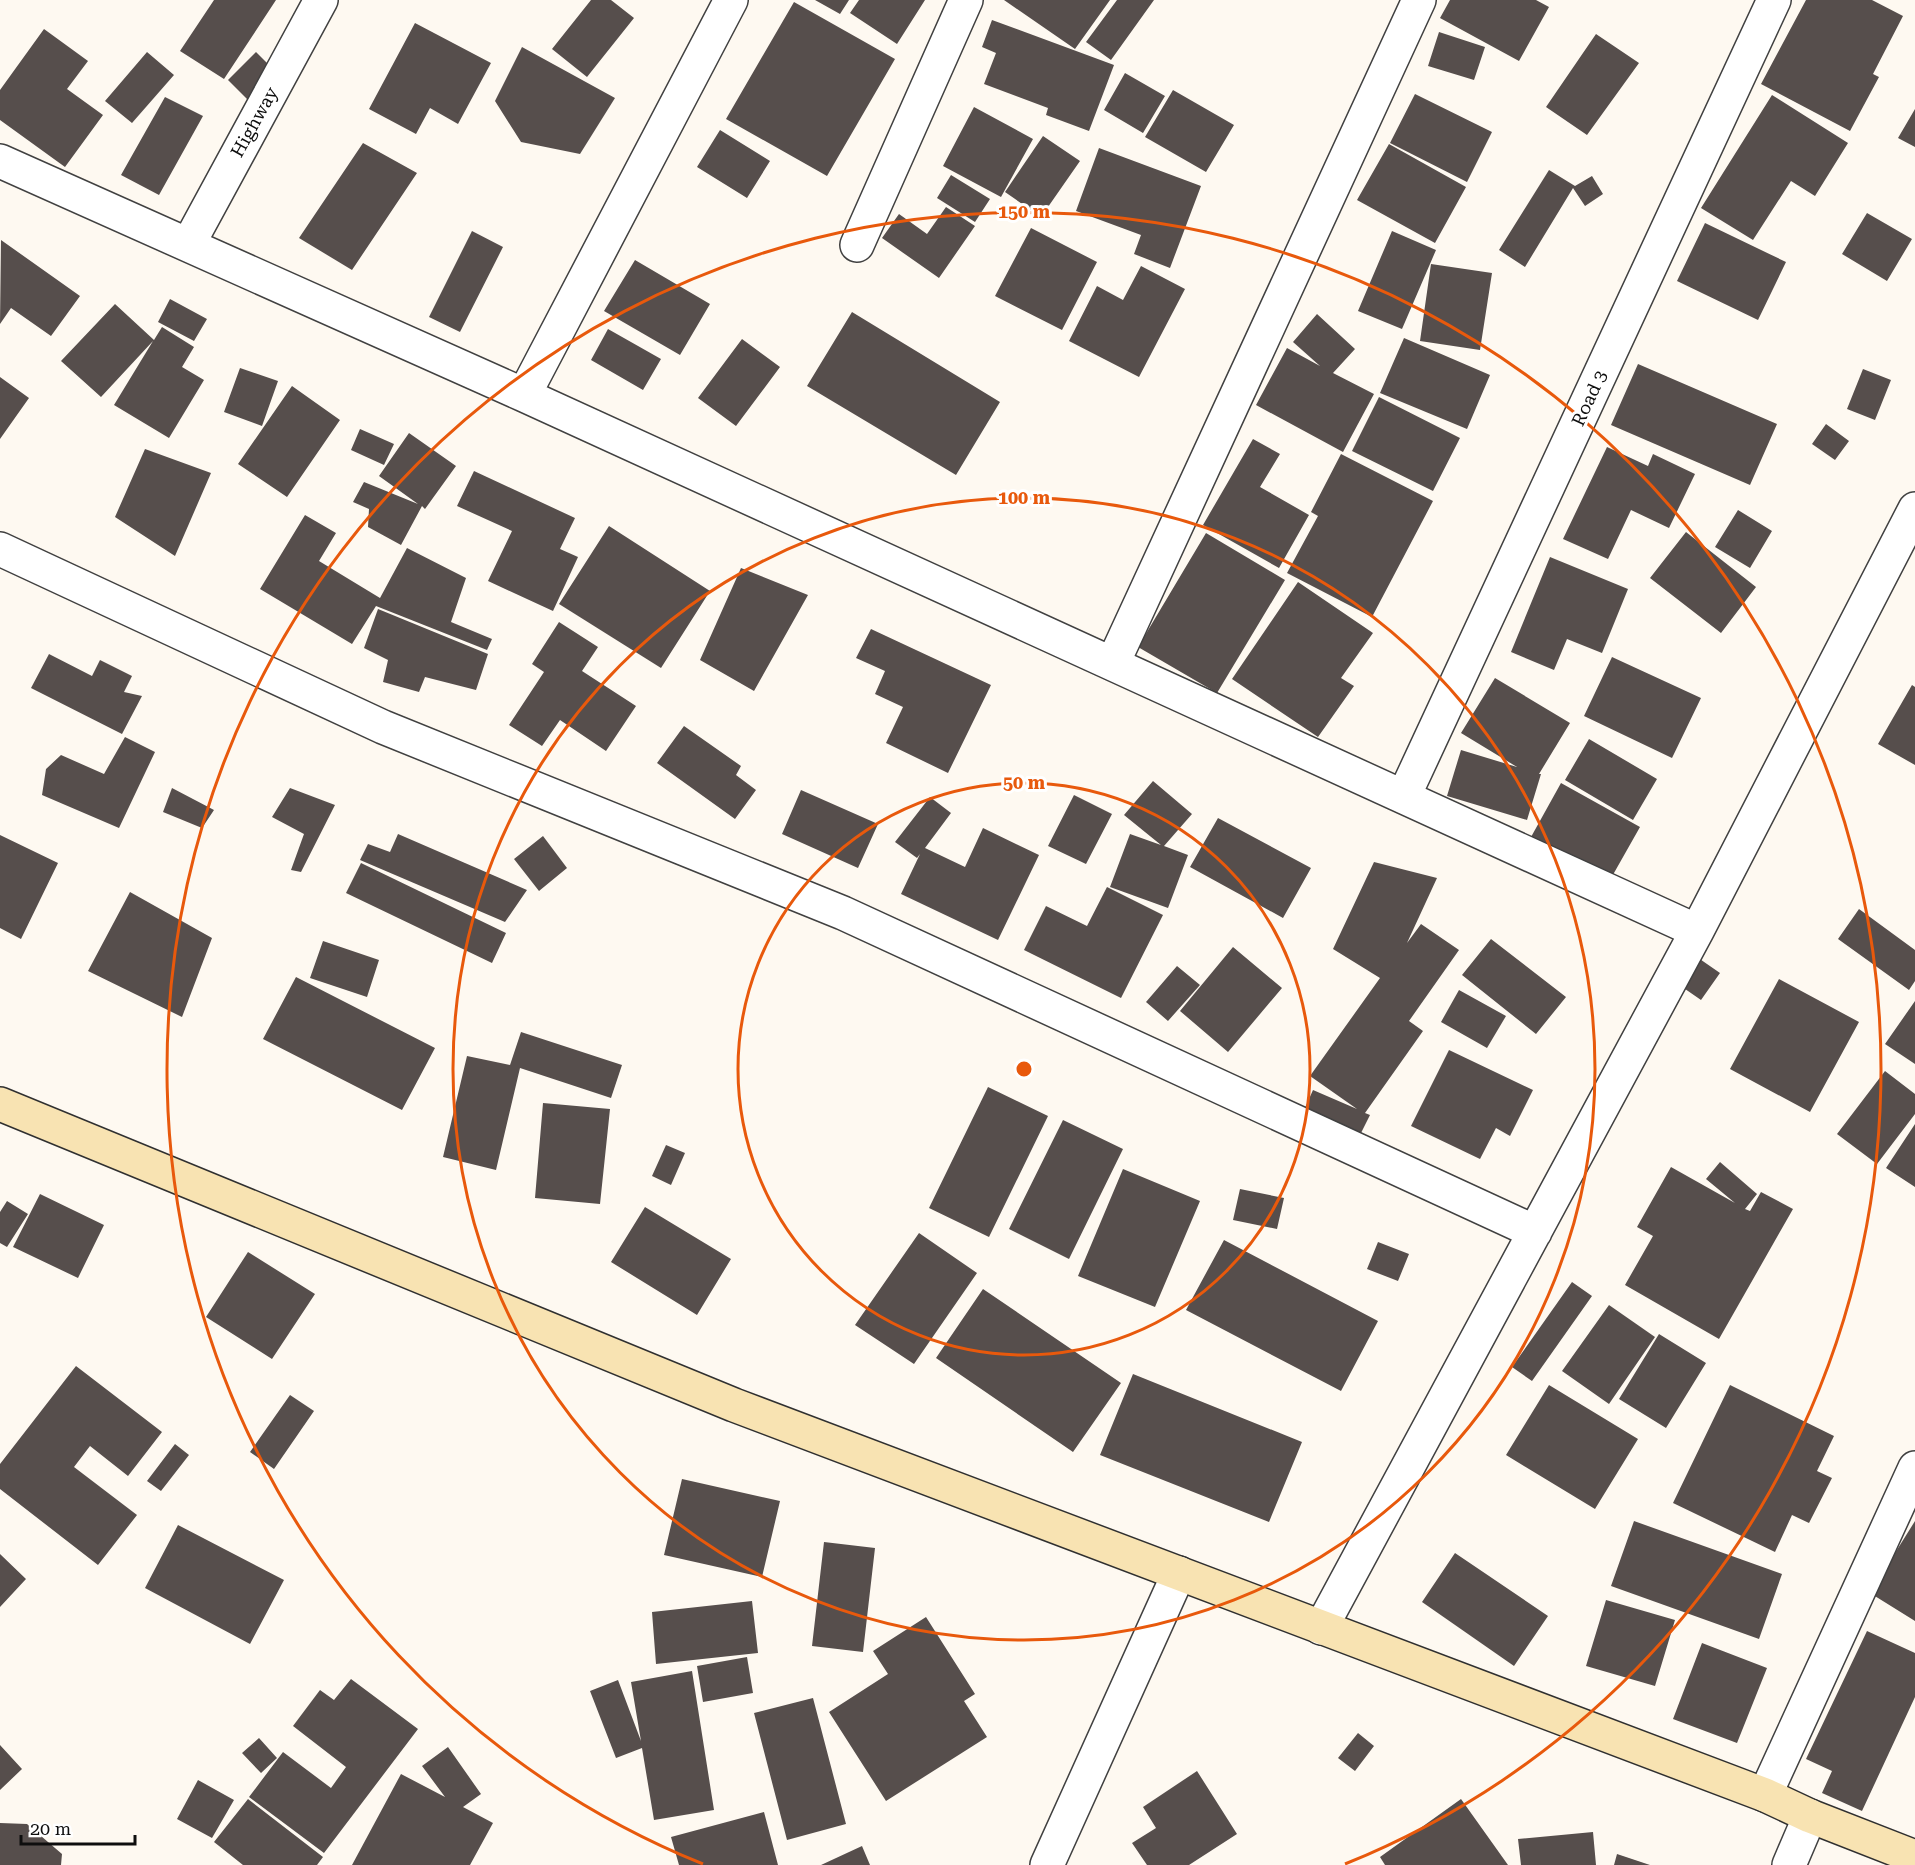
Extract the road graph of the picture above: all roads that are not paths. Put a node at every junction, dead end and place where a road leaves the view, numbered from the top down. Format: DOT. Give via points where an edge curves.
graph roads {
  1 [pos="321,0"];
  2 [pos="731,0"];
  3 [pos="966,0"];
  4 [pos="1419,0"];
  5 [pos="1774,0"];
  6 [pos="0,161"];
  7 [pos="188,244"];
  8 [pos="857,245"];
  9 [pos="524,395"];
  10 [pos="1915,509"];
  11 [pos="0,549"];
  12 [pos="1113,663"];
  13 [pos="1404,796"];
  14 [pos="1697,931"];
  15 [pos="0,1104"];
  16 [pos="1535,1232"];
  17 [pos="1915,1468"];
  18 [pos="1179,1573"];
  19 [pos="1321,1628"];
  20 [pos="1765,1795"];
  21 [pos="1810,1816"];
  22 [pos="1915,1857"];
  23 [pos="1047,1865"];
  24 [pos="1789,1865"];
  1 -- 7 [label="street, Highway"];
  2 -- 9 [label="street"];
  3 -- 8 [label="street"];
  4 -- 12 [label="street"];
  5 -- 13 [label="street, Road 3"];
  6 -- 7 [label="street"];
  7 -- 9 [label="street"];
  9 -- 12 [label="street"];
  10 -- 14 [label="street"];
  11 -- 16 [label="street" via="383,727 843,913"];
  12 -- 13 [label="street"];
  13 -- 14 [label="street"];
  14 -- 16 [label="street"];
  15 -- 18 [label="street" via="734,1405"];
  16 -- 19 [label="street"];
  17 -- 20 [label="street"];
  18 -- 19 [label="street"];
  18 -- 23 [label="street"];
  19 -- 20 [label="street"];
  20 -- 21 [label="street"];
  21 -- 22 [label="street"];
  21 -- 24 [label="street"];
}
